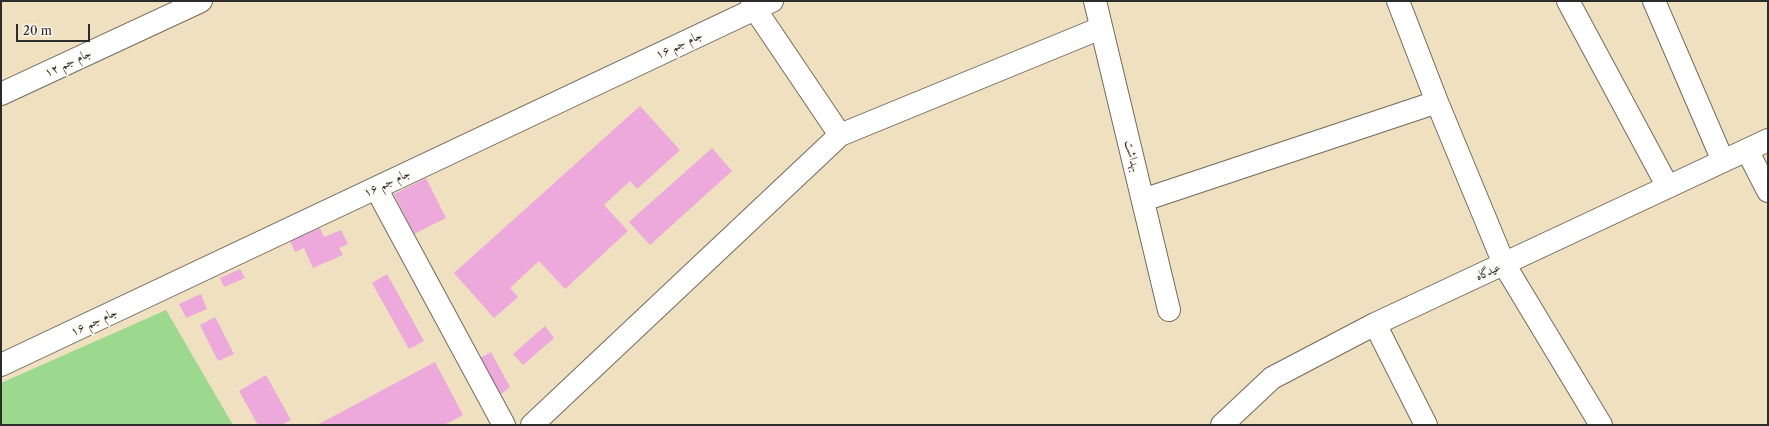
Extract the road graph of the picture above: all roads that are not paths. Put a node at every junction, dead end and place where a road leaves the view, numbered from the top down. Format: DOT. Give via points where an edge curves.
graph roads {
  1 [pos="201,1"];
  2 [pos="1398,1"];
  3 [pos="1568,1"];
  4 [pos="1654,1"];
  5 [pos="1101,2"];
  6 [pos="760,4"];
  7 [pos="1101,28"];
  8 [pos="1,94"];
  9 [pos="1437,102"];
  10 [pos="840,135"];
  11 [pos="1768,140"];
  12 [pos="1747,150"];
  13 [pos="1723,161"];
  14 [pos="1668,187"];
  15 [pos="376,188"];
  16 [pos="1768,191"];
  17 [pos="1143,200"];
  18 [pos="1504,264"];
  19 [pos="1169,310"];
  20 [pos="1375,324"];
  21 [pos="1,365"];
  22 [pos="504,425"];
  23 [pos="532,425"];
  24 [pos="1222,425"];
  25 [pos="1426,425"];
  26 [pos="1601,425"];
  1 -- 8 [label="street, جام جم ۱۲"];
  2 -- 9 [label="street"];
  3 -- 14 [label="street"];
  4 -- 13 [label="street"];
  5 -- 7 [label="street, بهداشت"];
  6 -- 10 [label="street"];
  6 -- 15 [label="street, جام جم ۱۶"];
  7 -- 10 [label="street"];
  7 -- 17 [label="street, بهداشت"];
  9 -- 17 [label="street"];
  9 -- 18 [label="street"];
  10 -- 23 [label="street"];
  11 -- 12 [label="street, عیدگاه"];
  12 -- 13 [label="street, عیدگاه"];
  12 -- 16 [label="street"];
  13 -- 14 [label="street, عیدگاه"];
  14 -- 18 [label="street, عیدگاه"];
  15 -- 21 [label="street, جام جم ۱۶"];
  15 -- 22 [label="street"];
  17 -- 19 [label="street, بهداشت"];
  18 -- 20 [label="street, عیدگاه"];
  18 -- 26 [label="street"];
  20 -- 24 [label="street, عیدگاه" via="1272,378"];
  20 -- 25 [label="street"];
}
